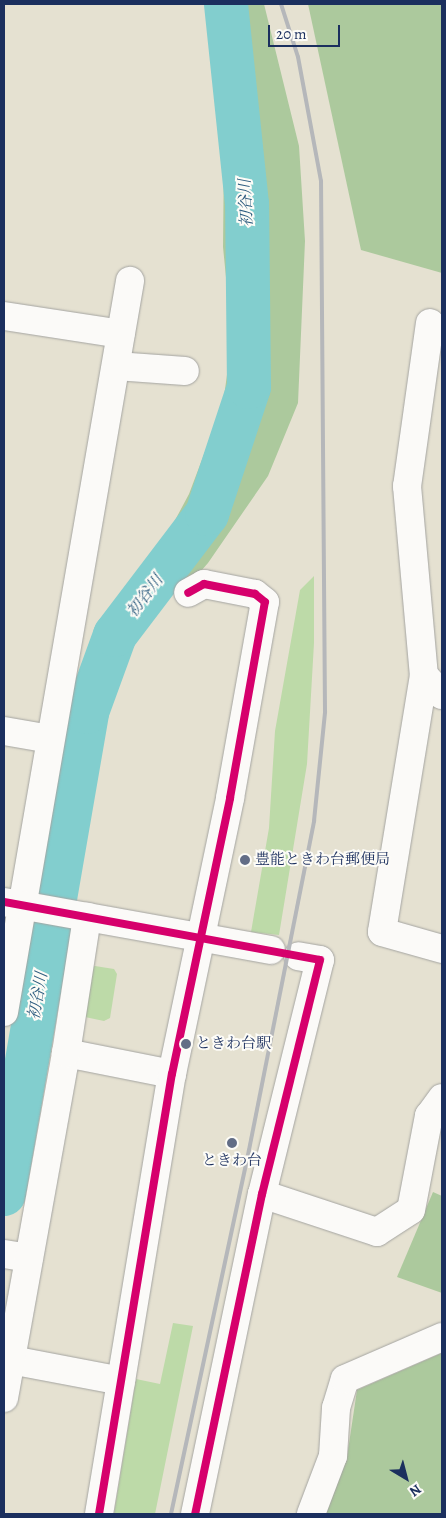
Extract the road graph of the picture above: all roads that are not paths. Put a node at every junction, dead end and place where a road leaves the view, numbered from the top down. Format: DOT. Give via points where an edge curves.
graph roads {
  1 [pos="130,281"];
  2 [pos="4,316"];
  3 [pos="430,323"];
  4 [pos="121,334"];
  5 [pos="116,366"];
  6 [pos="185,371"];
  7 [pos="188,593"];
  8 [pos="433,685"];
  9 [pos="4,731"];
  10 [pos="50,739"];
  11 [pos="13,904"];
  12 [pos="87,917"];
  13 [pos="199,937"];
  14 [pos="442,949"];
  15 [pos="271,950"];
  16 [pos="298,956"];
  17 [pos="4,1012"];
  18 [pos="66,1053"];
  19 [pos="172,1074"];
  20 [pos="442,1098"];
  21 [pos="262,1194"];
  22 [pos="20,1256"];
  23 [pos="442,1337"];
  24 [pos="11,1360"];
  25 [pos="121,1381"];
  26 [pos="4,1398"];
  27 [pos="99,1514"];
  28 [pos="195,1514"];
  29 [pos="312,1514"];
  1 -- 4 [label="street"];
  2 -- 4 [label="street"];
  3 -- 8 [label="street" via="407,486"];
  4 -- 5 [label="street"];
  5 -- 6 [label="street"];
  5 -- 10 [label="street"];
  7 -- 13 [label="street" via="204,584 255,594 265,602 230,798"];
  8 -- 14 [label="street" via="382,932"];
  9 -- 10 [label="street"];
  10 -- 11 [label="street"];
  11 -- 12 [label="street"];
  11 -- 17 [label="street"];
  12 -- 13 [label="street"];
  12 -- 18 [label="street"];
  13 -- 15 [label="street"];
  13 -- 19 [label="street"];
  16 -- 21 [label="street" via="320,960"];
  18 -- 19 [label="street"];
  18 -- 22 [label="street"];
  19 -- 25 [label="street"];
  20 -- 21 [label="street" via="430,1116 411,1210 377,1232"];
  21 -- 28 [label="street"];
  22 -- 24 [label="street"];
  23 -- 29 [label="street" via="345,1379 336,1408 333,1456"];
  24 -- 25 [label="street"];
  24 -- 26 [label="street"];
  25 -- 27 [label="street"];
}
